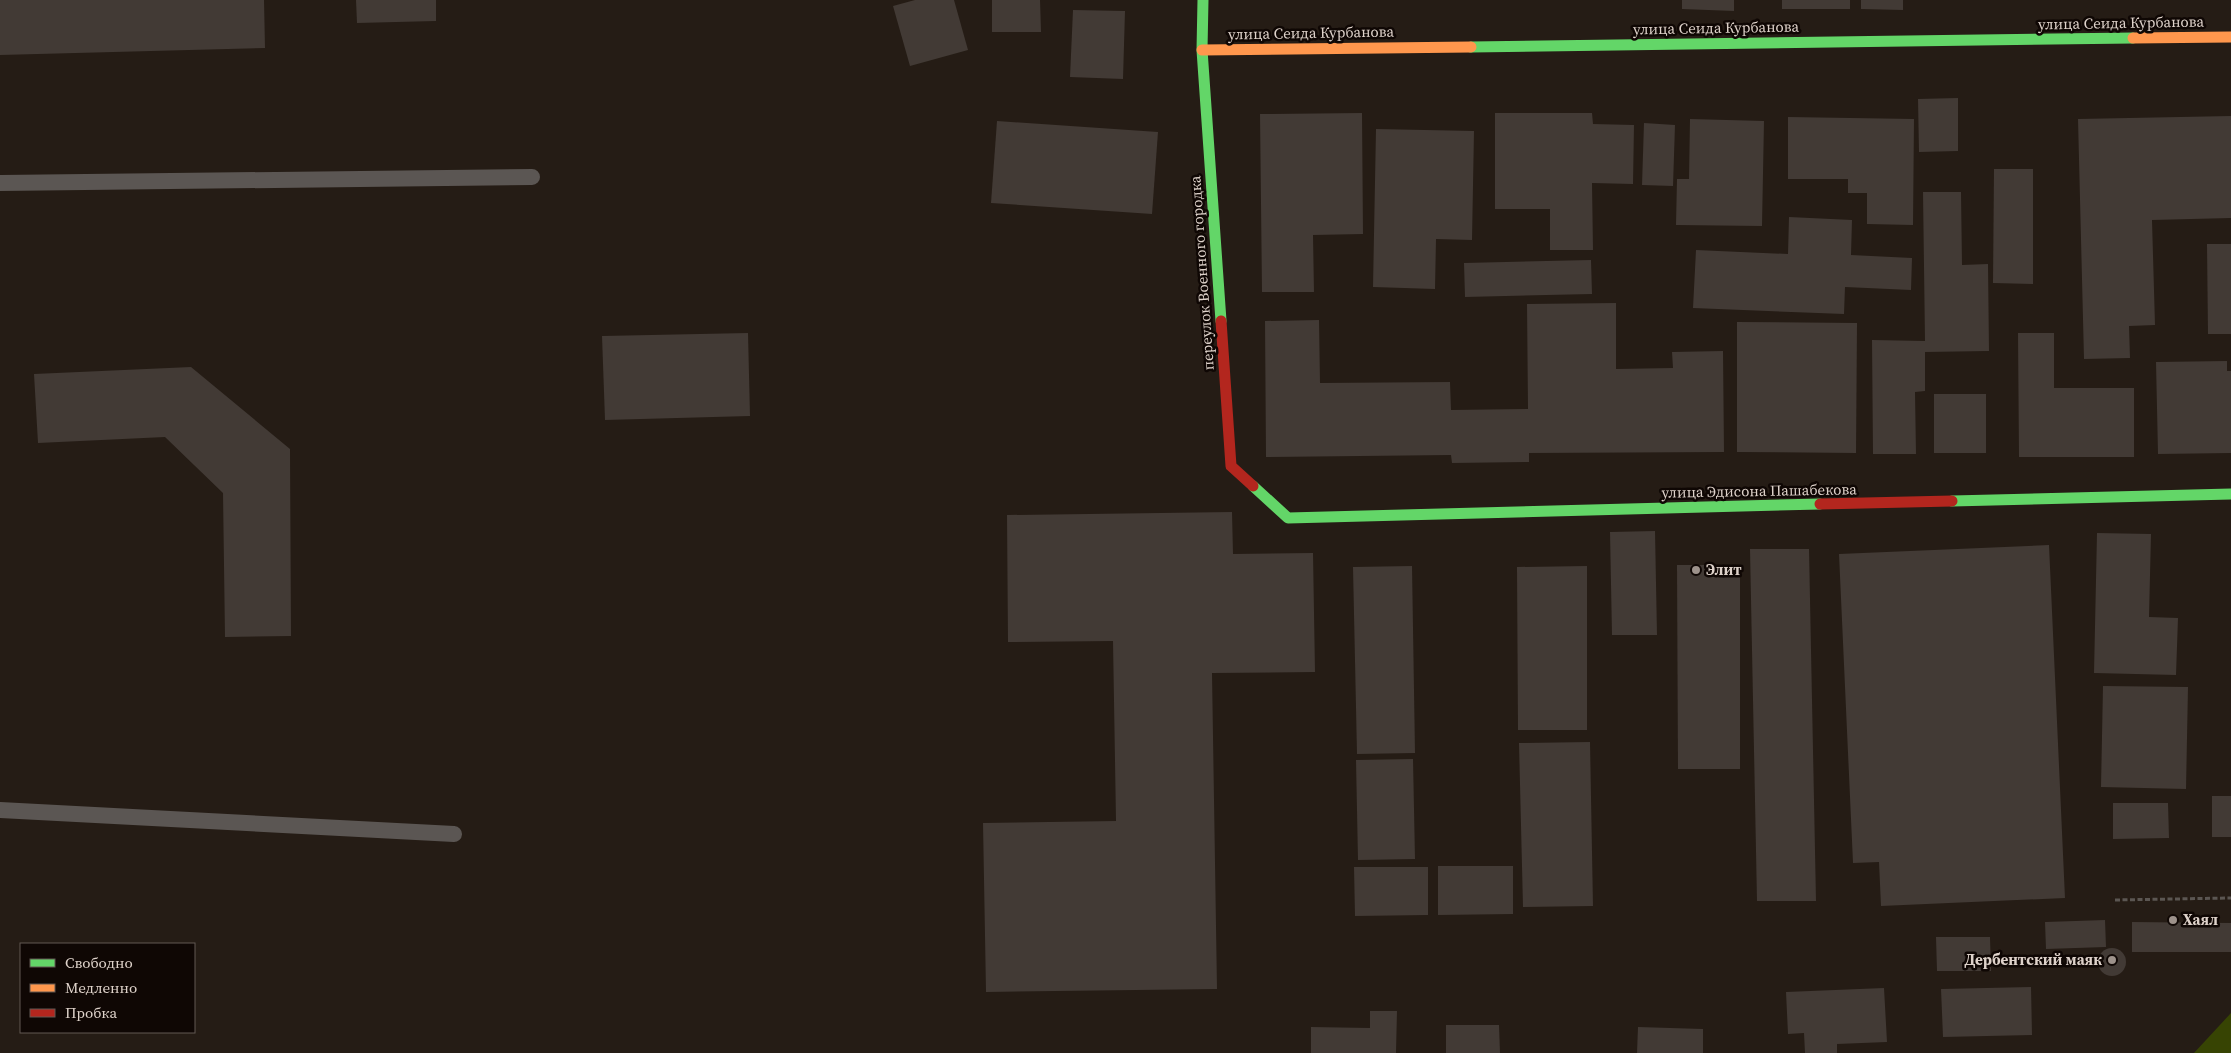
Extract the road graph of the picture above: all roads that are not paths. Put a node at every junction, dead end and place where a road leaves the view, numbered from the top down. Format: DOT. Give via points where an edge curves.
graph roads {
  1 [pos="1203,0"];
  2 [pos="2231,36"];
  3 [pos="1202,50"];
  4 [pos="532,177"];
  5 [pos="0,184"];
  6 [pos="2231,494"];
  7 [pos="1288,518"];
  8 [pos="0,810"];
  9 [pos="454,834"];
  1 -- 3 [label="street, переулок Военного городка"];
  2 -- 3 [label="street, улица Сеида Курбанова"];
  3 -- 7 [label="street, переулок Военного городка" via="1231,466"];
  4 -- 5 [label="lane"];
  6 -- 7 [label="street, улица Эдисона Пашабекова"];
  8 -- 9 [label="lane"];
}
